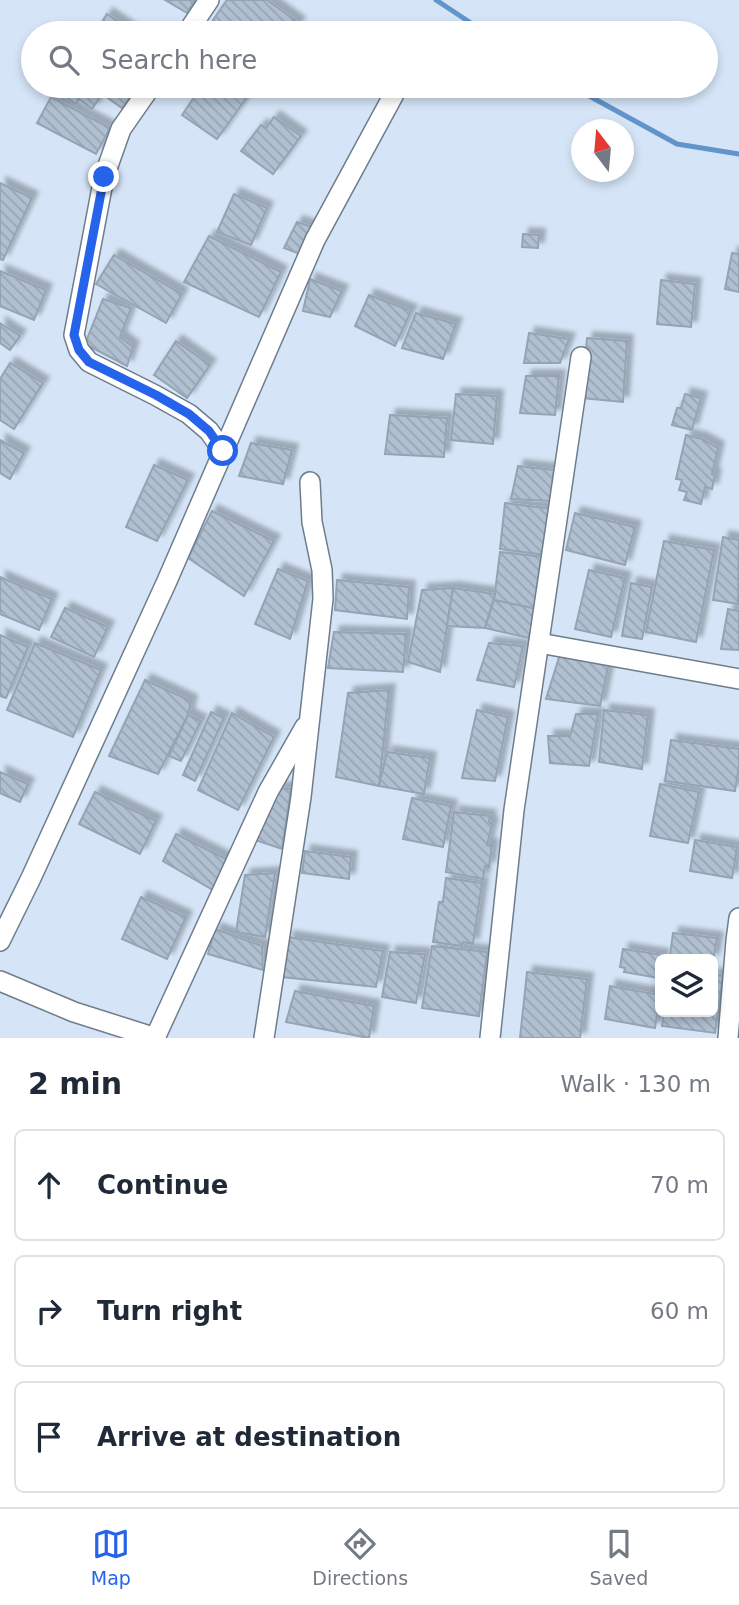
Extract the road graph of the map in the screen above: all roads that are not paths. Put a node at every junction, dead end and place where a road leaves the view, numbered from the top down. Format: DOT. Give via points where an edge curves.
graph roads {
  1 [pos="209,0"];
  2 [pos="195,21"];
  3 [pos="143,98"];
  4 [pos="392,98"];
  5 [pos="582,357"];
  6 [pos="223,451"];
  7 [pos="310,482"];
  8 [pos="539,643"];
  9 [pos="739,680"];
  10 [pos="311,717"];
  11 [pos="739,918"];
  12 [pos="0,941"];
  13 [pos="0,981"];
  14 [pos="156,1038"];
  15 [pos="264,1038"];
  16 [pos="490,1038"];
  17 [pos="728,1038"];
  1 -- 2 [label="street"];
  3 -- 6 [label="street" via="121,129 104,177 74,335 89,362 189,414"];
  4 -- 6 [label="street" via="315,240"];
  5 -- 8 [label="street"];
  6 -- 12 [label="street"];
  7 -- 10 [label="street" via="323,599"];
  8 -- 9 [label="street"];
  8 -- 16 [label="street" via="514,810"];
  10 -- 14 [label="street" via="268,792"];
  10 -- 15 [label="street"];
  11 -- 17 [label="street"];
  13 -- 14 [label="street" via="74,1012"];
}
